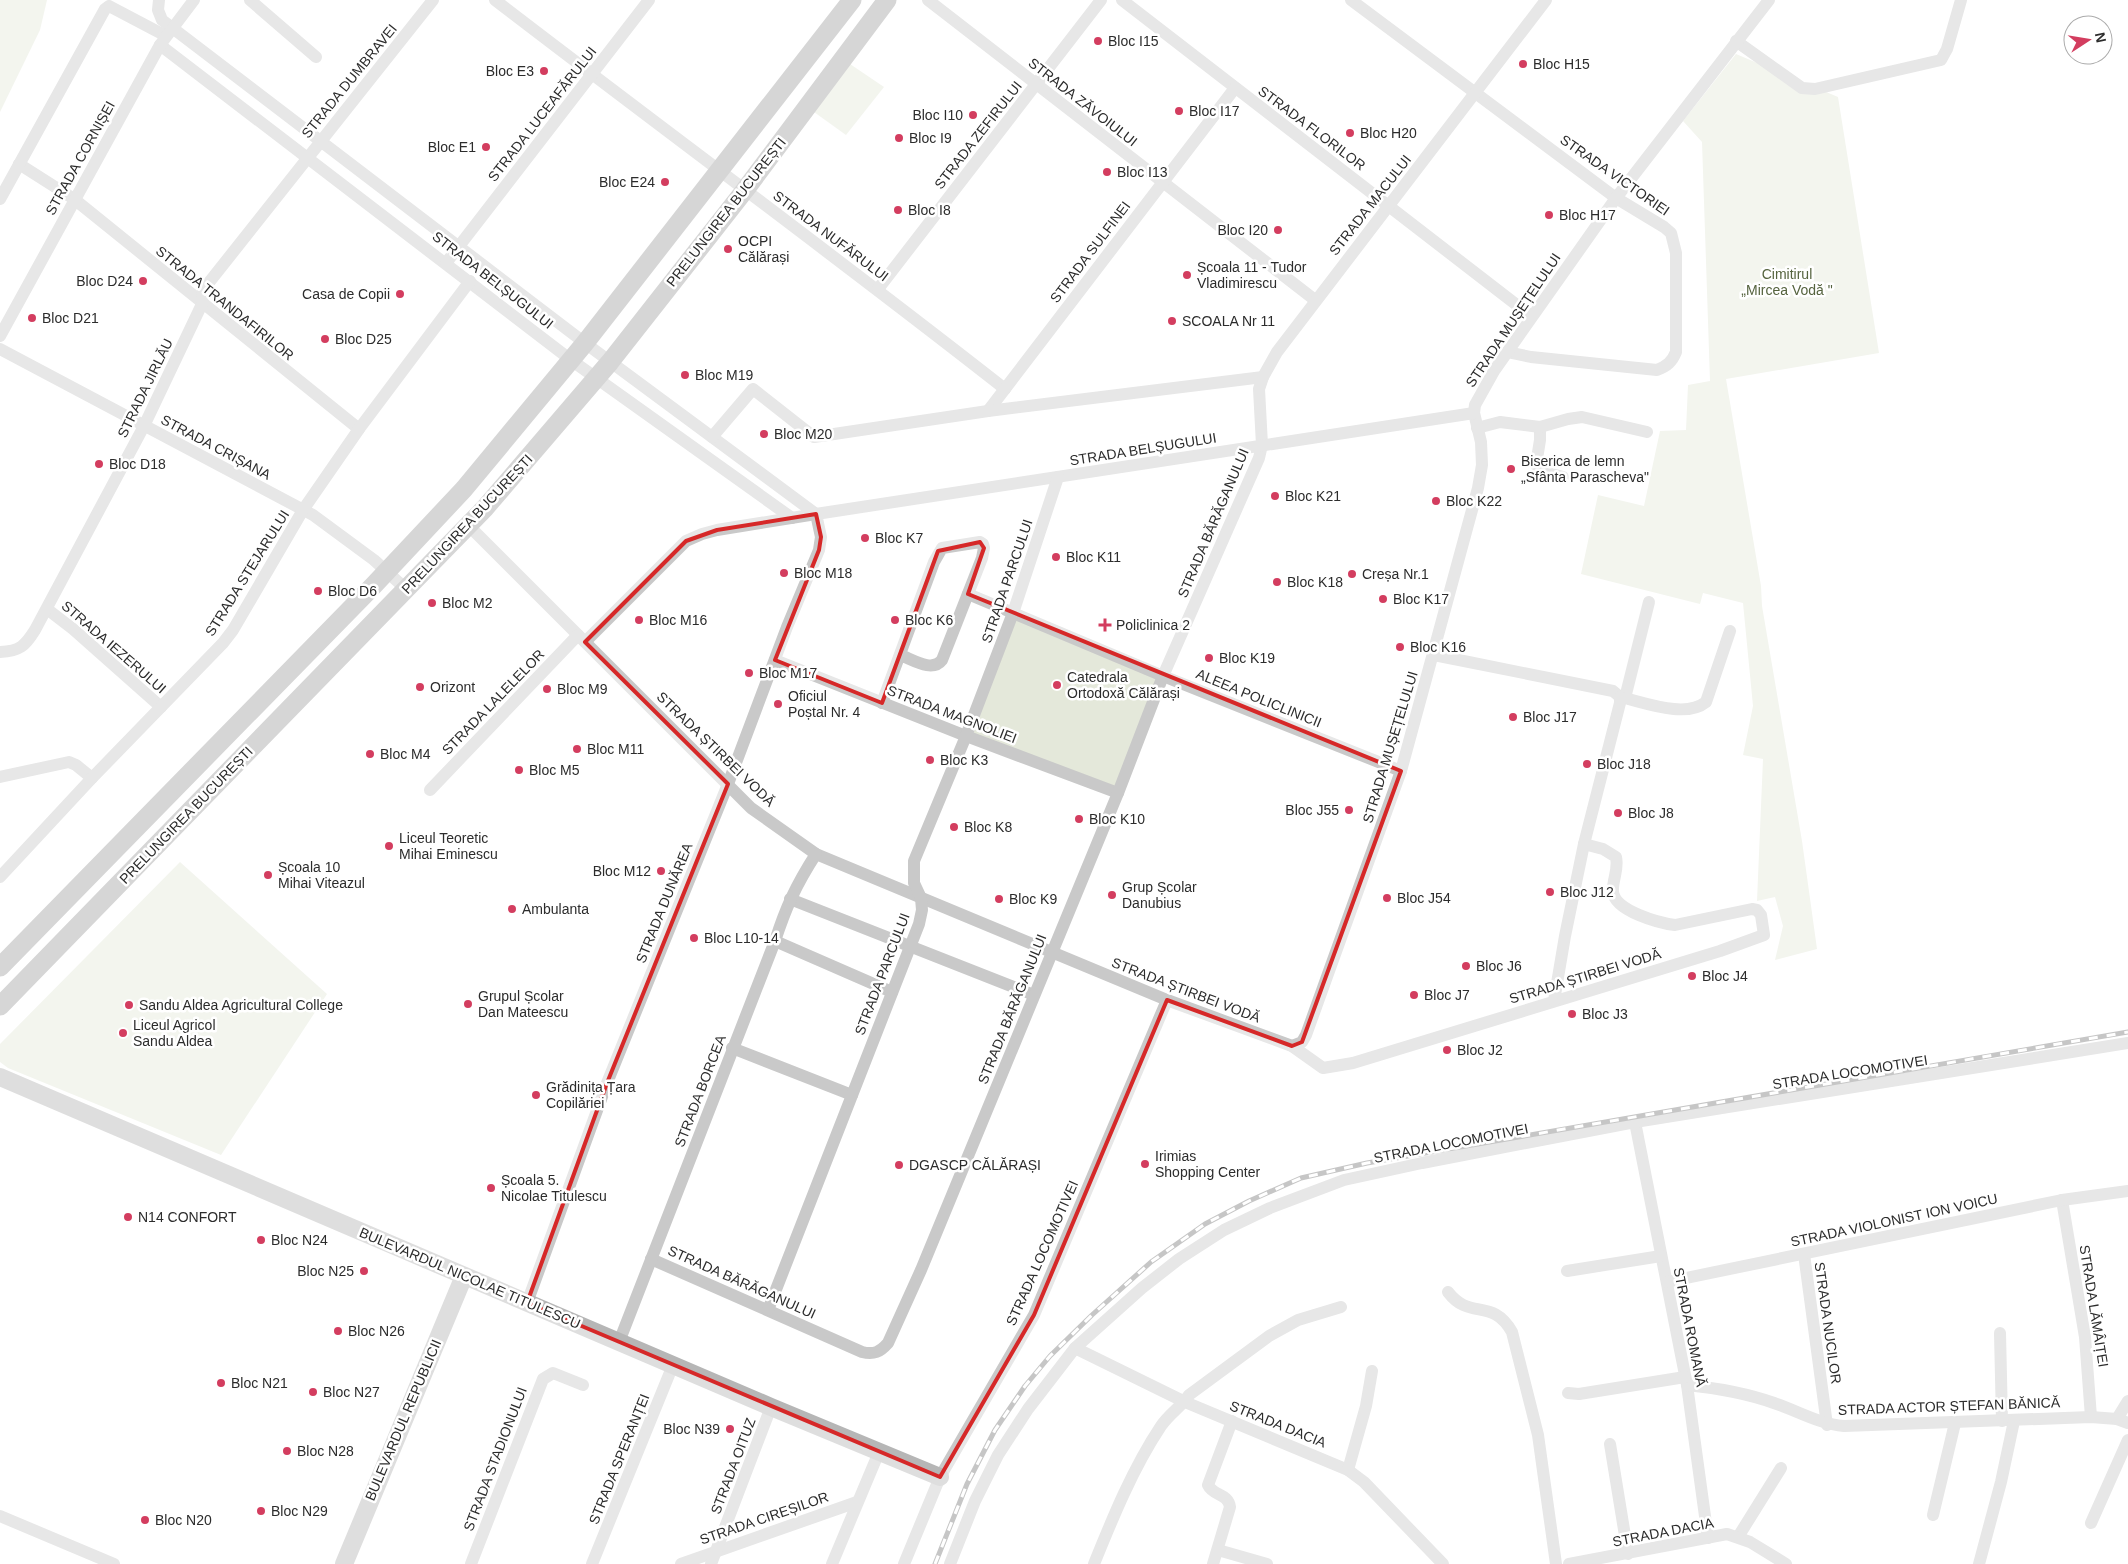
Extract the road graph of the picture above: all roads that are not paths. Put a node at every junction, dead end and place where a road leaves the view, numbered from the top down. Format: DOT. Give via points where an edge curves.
graph roads {
  1 [pos="159,0"];
  2 [pos="194,0"];
  3 [pos="250,0"];
  4 [pos="432,0"];
  5 [pos="494,0"];
  6 [pos="649,0"];
  7 [pos="852,0"];
  8 [pos="887,0"];
  9 [pos="928,0"];
  10 [pos="1102,0"];
  11 [pos="1122,0"];
  12 [pos="1351,0"];
  13 [pos="1546,0"];
  14 [pos="1769,0"];
  15 [pos="1961,0"];
  16 [pos="167,36"];
  17 [pos="1736,41"];
  18 [pos="316,57"];
  19 [pos="592,74"];
  20 [pos="1036,84"];
  21 [pos="1235,88"];
  22 [pos="1474,93"];
  23 [pos="321,141"];
  24 [pos="308,157"];
  25 [pos="19,164"];
  26 [pos="719,171"];
  27 [pos="1162,182"];
  28 [pos="745,190"];
  29 [pos="1616,198"];
  30 [pos="0,199"];
  31 [pos="74,199"];
  32 [pos="1389,205"];
  33 [pos="458,247"];
  34 [pos="446,263"];
  35 [pos="470,281"];
  36 [pos="878,289"];
  37 [pos="1315,300"];
  38 [pos="202,304"];
  39 [pos="1531,316"];
  40 [pos="0,336"];
  41 [pos="585,343"];
  42 [pos="0,349"];
  43 [pos="1507,352"];
  44 [pos="571,360"];
  45 [pos="610,362"];
  46 [pos="1263,377"];
  47 [pos="596,378"];
  48 [pos="1005,389"];
  49 [pos="988,411"];
  50 [pos="1474,413"];
  51 [pos="144,426"];
  52 [pos="1540,427"];
  53 [pos="1477,428"];
  54 [pos="359,429"];
  55 [pos="1647,432"];
  56 [pos="712,437"];
  57 [pos="1262,445"];
  58 [pos="1564,476"];
  59 [pos="1058,477"];
  60 [pos="304,510"];
  61 [pos="816,514"];
  62 [pos="792,518"];
  63 [pos="470,526"];
  64 [pos="387,571"];
  65 [pos="406,590"];
  66 [pos="968,594"];
  67 [pos="1649,602"];
  68 [pos="47,609"];
  69 [pos="1013,612"];
  70 [pos="1730,632"];
  71 [pos="582,638"];
  72 [pos="0,652"];
  73 [pos="900,654"];
  74 [pos="1434,655"];
  75 [pos="775,660"];
  76 [pos="1163,676"];
  77 [pos="1622,698"];
  78 [pos="882,703"];
  79 [pos="161,707"];
  80 [pos="966,736"];
  81 [pos="1402,771"];
  82 [pos="0,777"];
  83 [pos="92,778"];
  84 [pos="728,784"];
  85 [pos="430,790"];
  86 [pos="1118,793"];
  87 [pos="1584,844"];
  88 [pos="816,854"];
  89 [pos="0,877"];
  90 [pos="921,898"];
  91 [pos="790,899"];
  92 [pos="775,941"];
  93 [pos="910,946"];
  94 [pos="1052,952"];
  95 [pos="0,967"];
  96 [pos="892,992"];
  97 [pos="1034,995"];
  98 [pos="1167,1000"];
  99 [pos="1554,1001"];
  100 [pos="0,1006"];
  101 [pos="2128,1043"];
  102 [pos="1292,1046"];
  103 [pos="732,1048"];
  104 [pos="0,1077"];
  105 [pos="852,1096"];
  106 [pos="1635,1122"];
  107 [pos="2128,1191"];
  108 [pos="2062,1200"];
  109 [pos="1804,1254"];
  110 [pos="1661,1256"];
  111 [pos="651,1259"];
  112 [pos="1567,1271"];
  113 [pos="464,1276"];
  114 [pos="1667,1282"];
  115 [pos="1448,1292"];
  116 [pos="527,1303"];
  117 [pos="1341,1307"];
  118 [pos="768,1310"];
  119 [pos="2000,1333"];
  120 [pos="619,1342"];
  121 [pos="1075,1348"];
  122 [pos="673,1365"];
  123 [pos="1372,1371"];
  124 [pos="1686,1381"];
  125 [pos="583,1385"];
  126 [pos="1568,1393"];
  127 [pos="2128,1401"];
  128 [pos="1185,1402"];
  129 [pos="771,1407"];
  130 [pos="2091,1417"];
  131 [pos="1232,1421"];
  132 [pos="2008,1421"];
  133 [pos="2122,1421"];
  134 [pos="1955,1423"];
  135 [pos="1827,1425"];
  136 [pos="2128,1440"];
  137 [pos="1610,1444"];
  138 [pos="880,1452"];
  139 [pos="1781,1468"];
  140 [pos="1348,1470"];
  141 [pos="940,1476"];
  142 [pos="857,1502"];
  143 [pos="1933,1515"];
  144 [pos="0,1516"];
  145 [pos="2091,1522"];
  146 [pos="1738,1537"];
  147 [pos="1708,1538"];
  148 [pos="717,1550"];
  149 [pos="1218,1550"];
  150 [pos="1628,1554"];
  151 [pos="95,1560"];
  152 [pos="114,1564"];
  153 [pos="344,1564"];
  154 [pos="471,1564"];
  155 [pos="592,1564"];
  156 [pos="681,1564"];
  157 [pos="711,1564"];
  158 [pos="832,1564"];
  159 [pos="904,1564"];
  160 [pos="950,1564"];
  161 [pos="1094,1564"];
  162 [pos="1213,1564"];
  163 [pos="1267,1564"];
  164 [pos="1443,1564"];
  165 [pos="1556,1564"];
  166 [pos="1569,1564"];
  167 [pos="1786,1564"];
  168 [pos="1979,1564"];
  1 -- 16 [label="street" via="158,10"];
  2 -- 16 [label="street, STRADA CORNIȘEI"];
  3 -- 18 [label="street"];
  4 -- 23 [label="street, STRADA DUMBRAVEI"];
  5 -- 19 [label="street, STRADA NUFĂRULUI"];
  6 -- 19 [label="street, STRADA LUCEAFĂRULUI"];
  7 -- 26 [label="main road, PRELUNGIREA BUCUREȘTI"];
  8 -- 28 [label="main road, PRELUNGIREA BUCUREȘTI"];
  9 -- 20 [label="street, STRADA ZĂVOIULUI"];
  10 -- 20 [label="street, STRADA ZEFIRULUI"];
  11 -- 21 [label="street, STRADA FLORILOR"];
  12 -- 22 [label="street, STRADA VICTORIEI"];
  13 -- 22 [label="street, STRADA MACULUI"];
  14 -- 17 [label="street, STRADA MUȘEȚELULUI"];
  15 -- 17 [label="street" via="1941,60 1815,89 1802,88"];
  16 -- 23 [label="street, STRADA BELȘUGULUI"];
  16 -- 24 [label="street, STRADA BELȘUGULUI"];
  16 -- 25 [label="street" via="109,6 105,9"];
  16 -- 31 [label="street, STRADA CORNIȘEI"];
  17 -- 29 [label="street, STRADA MUȘEȚELULUI"];
  19 -- 26 [label="street, STRADA NUFĂRULUI"];
  19 -- 33 [label="street, STRADA LUCEAFĂRULUI"];
  20 -- 27 [label="street, STRADA ZĂVOIULUI"];
  20 -- 36 [label="street, STRADA ZEFIRULUI"];
  21 -- 27 [label="street, STRADA SULFINEI"];
  21 -- 32 [label="street, STRADA FLORILOR"];
  22 -- 29 [label="street, STRADA VICTORIEI"];
  22 -- 32 [label="street, STRADA MACULUI"];
  23 -- 24 [label="street, STRADA DUMBRAVEI"];
  23 -- 33 [label="street, STRADA BELȘUGULUI"];
  24 -- 34 [label="street, STRADA BELȘUGULUI"];
  24 -- 38 [label="street, STRADA JIRLĂU" via="203,290"];
  25 -- 30 [label="street"];
  25 -- 31 [label="street, STRADA TRANDAFIRILOR"];
  26 -- 28 [label="street, STRADA NUFĂRULUI"];
  26 -- 41 [label="main road, PRELUNGIREA BUCUREȘTI"];
  27 -- 37 [label="street, STRADA ZĂVOIULUI"];
  27 -- 48 [label="street, STRADA SULFINEI"];
  28 -- 36 [label="street, STRADA NUFĂRULUI"];
  28 -- 45 [label="main road, PRELUNGIREA BUCUREȘTI"];
  29 -- 39 [label="street, STRADA MUȘEȚELULUI"];
  29 -- 43 [label="street, STRADA VICTORIEI" via="1671,233 1676,253 1676,352 1673,359 1657,370"];
  31 -- 38 [label="street, STRADA TRANDAFIRILOR"];
  31 -- 40 [label="street, STRADA CORNIȘEI"];
  32 -- 37 [label="street, STRADA MACULUI"];
  32 -- 39 [label="street, STRADA FLORILOR"];
  33 -- 34 [label="street, STRADA LUCEAFĂRULUI"];
  33 -- 41 [label="street, STRADA BELȘUGULUI"];
  34 -- 35 [label="street, STRADA BELȘUGULUI"];
  35 -- 44 [label="street, STRADA BELȘUGULUI"];
  35 -- 54 [label="street, STRADA STEJARULUI"];
  36 -- 48 [label="street, STRADA NUFĂRULUI"];
  37 -- 46 [label="street, STRADA MACULUI"];
  38 -- 51 [label="street, STRADA JIRLĂU"];
  38 -- 54 [label="street, STRADA TRANDAFIRILOR"];
  39 -- 43 [label="street, STRADA MUȘEȚELULUI"];
  41 -- 44 [label="main road, PRELUNGIREA BUCUREȘTI"];
  41 -- 45 [label="street, STRADA BELȘUGULUI"];
  42 -- 51 [label="street, STRADA CRIȘANA"];
  43 -- 50 [label="street, STRADA MUȘEȚELULUI" via="1478,398"];
  44 -- 47 [label="street, STRADA BELȘUGULUI"];
  44 -- 64 [label="main road, PRELUNGIREA BUCUREȘTI" via="464,489"];
  45 -- 47 [label="main road, PRELUNGIREA BUCUREȘTI"];
  45 -- 56 [label="street, STRADA BELȘUGULUI"];
  46 -- 49 [label="street"];
  46 -- 57 [label="street, STRADA MACULUI" via="1259,389"];
  47 -- 62 [label="street, STRADA BELȘUGULUI"];
  47 -- 63 [label="main road, PRELUNGIREA BUCUREȘTI"];
  48 -- 49 [label="street, STRADA SULFINEI"];
  49 -- 56 [label="street" via="814,437 753,389"];
  50 -- 53 [label="street, STRADA MUȘEȚELULUI"];
  50 -- 57 [label="street, STRADA BELȘUGULUI"];
  51 -- 60 [label="street, STRADA CRIȘANA"];
  51 -- 68 [label="street, STRADA JIRLĂU"];
  52 -- 53 [label="street" via="1500,422"];
  52 -- 55 [label="street" via="1582,417"];
  52 -- 58 [label="street" via="1536,465 1544,472"];
  53 -- 74 [label="street, STRADA MUȘEȚELULUI" via="1482,465"];
  54 -- 60 [label="street, STRADA STEJARULUI"];
  56 -- 61 [label="street, STRADA BELȘUGULUI"];
  57 -- 59 [label="street, STRADA BELȘUGULUI"];
  57 -- 76 [label="street, STRADA BĂRĂGANULUI"];
  59 -- 61 [label="street, STRADA BELȘUGULUI"];
  59 -- 69 [label="street, STRADA PARCULUI"];
  60 -- 64 [label="street, STRADA CRIȘANA"];
  60 -- 79 [label="street, STRADA STEJARULUI" via="233,630 205,664"];
  61 -- 62 [label="street, STRADA BELȘUGULUI"];
  61 -- 75 [label="street, STRADA DUNĂREA" via="821,538 819,550"];
  62 -- 71 [label="street, STRADA LALELELOR" via="717,530 686,541"];
  63 -- 65 [label="main road, PRELUNGIREA BUCUREȘTI"];
  63 -- 71 [label="street, STRADA ȘTIRBEI VODĂ"];
  64 -- 65 [label="street, STRADA CRIȘANA"];
  64 -- 95 [label="main road, PRELUNGIREA BUCUREȘTI"];
  65 -- 100 [label="main road, PRELUNGIREA BUCUREȘTI"];
  66 -- 69 [label="street, ALEEA POLICLINICII"];
  66 -- 73 [label="street" via="939,664 928,665"];
  66 -- 73 [label="street" via="984,548 980,542 938,551"];
  67 -- 77 [label="street"];
  68 -- 72 [label="street, STRADA JIRLĂU" via="25,646"];
  68 -- 79 [label="street, STRADA IEZERULUI"];
  69 -- 76 [label="street, ALEEA POLICLINICII"];
  69 -- 80 [label="street, STRADA PARCULUI"];
  70 -- 77 [label="street" via="1706,702 1699,708 1681,710"];
  71 -- 84 [label="street, STRADA ȘTIRBEI VODĂ"];
  71 -- 85 [label="street, STRADA LALELELOR"];
  73 -- 78 [label="street"];
  74 -- 77 [label="street" via="1614,691"];
  74 -- 81 [label="street, STRADA MUȘEȚELULUI"];
  75 -- 78 [label="street, STRADA MAGNOLIEI"];
  75 -- 84 [label="street, STRADA DUNĂREA"];
  76 -- 81 [label="street, ALEEA POLICLINICII"];
  76 -- 86 [label="street, STRADA BĂRĂGANULUI"];
  77 -- 87 [label="street"];
  78 -- 80 [label="street, STRADA MAGNOLIEI"];
  79 -- 83 [label="street, STRADA STEJARULUI"];
  80 -- 86 [label="street, STRADA MAGNOLIEI"];
  80 -- 90 [label="street, STRADA PARCULUI" via="914,862 914,883"];
  81 -- 102 [label="street, STRADA MUȘEȚELULUI" via="1306,1035 1302,1042"];
  82 -- 83 [label="street" via="69,762"];
  83 -- 89 [label="street, STRADA STEJARULUI"];
  84 -- 88 [label="street, STRADA ȘTIRBEI VODĂ" via="751,808"];
  84 -- 116 [label="street, STRADA DUNĂREA" via="607,1083"];
  86 -- 94 [label="street, STRADA BĂRĂGANULUI"];
  87 -- 99 [label="street"];
  87 -- 99 [label="street, STRADA ȘTIRBEI VODĂ" via="1603,849 1616,857 1618,866 1613,890 1615,899 1625,908 1675,925 1757,910 1761,915 1764,935"];
  88 -- 90 [label="street, STRADA ȘTIRBEI VODĂ"];
  88 -- 91 [label="street, STRADA BORCEA"];
  90 -- 93 [label="street, STRADA PARCULUI" via="919,924"];
  90 -- 94 [label="street, STRADA ȘTIRBEI VODĂ"];
  91 -- 92 [label="street, STRADA BORCEA"];
  91 -- 93 [label="street"];
  92 -- 96 [label="street"];
  92 -- 103 [label="street, STRADA BORCEA"];
  93 -- 96 [label="street, STRADA PARCULUI"];
  93 -- 97 [label="street"];
  94 -- 97 [label="street, STRADA BĂRĂGANULUI"];
  94 -- 98 [label="street, STRADA ȘTIRBEI VODĂ"];
  96 -- 105 [label="street, STRADA PARCULUI"];
  97 -- 118 [label="street, STRADA BĂRĂGANULUI" via="888,1343 882,1350 870,1354 862,1352"];
  98 -- 102 [label="street, STRADA ȘTIRBEI VODĂ"];
  98 -- 141 [label="street, STRADA LOCOMOTIVEI" via="1034,1315"];
  99 -- 102 [label="street, STRADA ȘTIRBEI VODĂ" via="1339,1066 1322,1068"];
  101 -- 106 [label="street, STRADA LOCOMOTIVEI"];
  103 -- 105 [label="street"];
  103 -- 111 [label="street, STRADA BORCEA"];
  104 -- 113 [label="main road, BULEVARDUL NICOLAE TITULESCU"];
  105 -- 118 [label="street, STRADA PARCULUI"];
  106 -- 110 [label="street, STRADA ROMANĂ"];
  106 -- 121 [label="street, STRADA LOCOMOTIVEI" via="1344,1180 1270,1208 1224,1230 1179,1259"];
  107 -- 108 [label="street, STRADA VIOLONIST ION VOICU"];
  108 -- 109 [label="street, STRADA VIOLONIST ION VOICU"];
  108 -- 130 [label="street, STRADA LĂMÂIȚEI" via="2085,1337"];
  109 -- 114 [label="street, STRADA VIOLONIST ION VOICU"];
  109 -- 135 [label="street, STRADA NUCILOR"];
  110 -- 112 [label="street"];
  110 -- 114 [label="street, STRADA ROMANĂ"];
  111 -- 118 [label="street, STRADA BĂRĂGANULUI"];
  111 -- 120 [label="street, STRADA BORCEA"];
  113 -- 116 [label="main road, BULEVARDUL NICOLAE TITULESCU"];
  113 -- 153 [label="main road, BULEVARDUL REPUBLICII"];
  114 -- 124 [label="street, STRADA ROMANĂ"];
  115 -- 165 [label="street" via="1455,1302 1498,1314 1506,1320 1512,1332 1538,1435"];
  116 -- 120 [label="main road, BULEVARDUL NICOLAE TITULESCU"];
  117 -- 128 [label="street" via="1298,1320 1270,1336 1189,1395"];
  119 -- 132 [label="street"];
  120 -- 122 [label="main road, BULEVARDUL NICOLAE TITULESCU"];
  121 -- 128 [label="street, STRADA DACIA"];
  121 -- 160 [label="street, STRADA LOCOMOTIVEI" via="1028,1409 998,1455"];
  122 -- 129 [label="main road, BULEVARDUL NICOLAE TITULESCU"];
  122 -- 155 [label="street, STRADA SPERANȚEI"];
  123 -- 140 [label="street"];
  124 -- 126 [label="street, STRADA ACTOR ȘTEFAN BĂNICĂ"];
  124 -- 135 [label="street, STRADA ACTOR ȘTEFAN BĂNICĂ" via="1775,1403"];
  124 -- 147 [label="street, STRADA ROMANĂ"];
  125 -- 154 [label="street, STRADA STADIONULUI" via="552,1374 543,1379"];
  127 -- 133 [label="street"];
  128 -- 131 [label="street, STRADA DACIA"];
  128 -- 161 [label="street" via="1161,1425 1124,1494"];
  129 -- 138 [label="main road, BULEVARDUL NICOLAE TITULESCU"];
  129 -- 148 [label="street, STRADA OITUZ"];
  130 -- 132 [label="street, STRADA ACTOR ȘTEFAN BĂNICĂ"];
  130 -- 133 [label="street, STRADA ACTOR ȘTEFAN BĂNICĂ"];
  131 -- 140 [label="street, STRADA DACIA"];
  131 -- 149 [label="street" via="1208,1485 1210,1490 1230,1502"];
  132 -- 134 [label="street, STRADA ACTOR ȘTEFAN BĂNICĂ"];
  132 -- 168 [label="street" via="2001,1482"];
  134 -- 135 [label="street, STRADA ACTOR ȘTEFAN BĂNICĂ"];
  134 -- 143 [label="street"];
  136 -- 145 [label="street"];
  137 -- 150 [label="street"];
  138 -- 141 [label="main road, BULEVARDUL NICOLAE TITULESCU"];
  138 -- 142 [label="street"];
  139 -- 146 [label="street"];
  140 -- 164 [label="street, STRADA DACIA" via="1364,1482"];
  141 -- 159 [label="street, STRADA LOCOMOTIVEI"];
  142 -- 148 [label="street, STRADA CIREȘILOR"];
  142 -- 158 [label="street"];
  144 -- 151 [label="street"];
  146 -- 147 [label="street, STRADA DACIA" via="1727,1534"];
  146 -- 167 [label="street, STRADA DACIA"];
  147 -- 150 [label="street, STRADA DACIA"];
  148 -- 156 [label="street, STRADA CIREȘILOR"];
  148 -- 157 [label="street, STRADA OITUZ"];
  149 -- 162 [label="street"];
  149 -- 163 [label="street"];
  150 -- 166 [label="street, STRADA DACIA"];
  151 -- 152 [label="street"];
}
